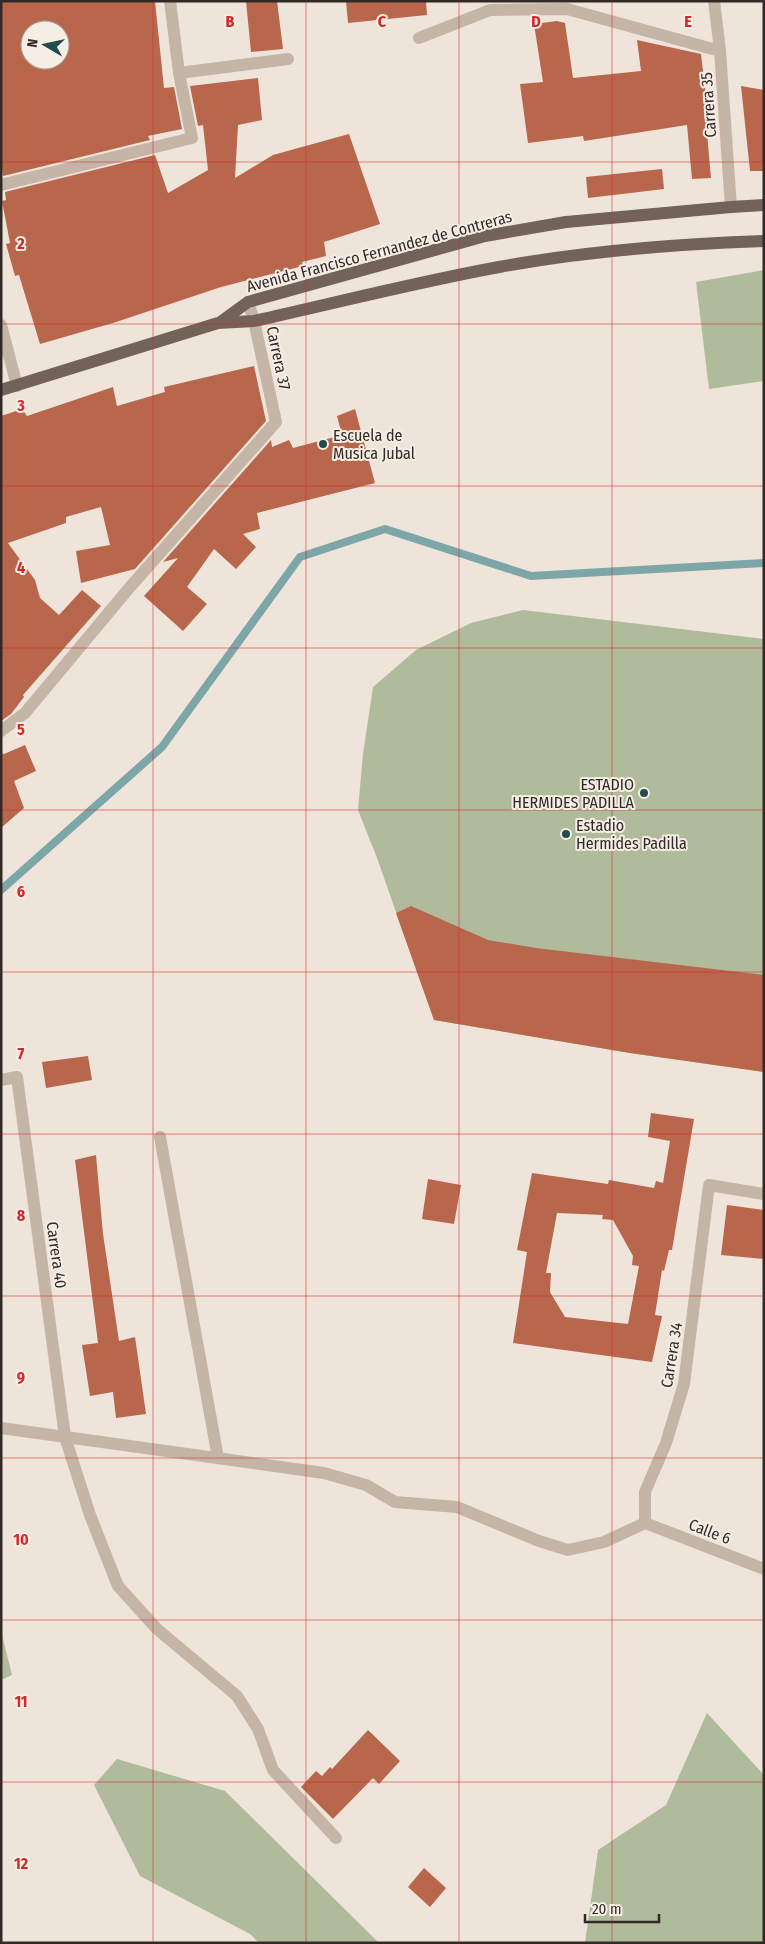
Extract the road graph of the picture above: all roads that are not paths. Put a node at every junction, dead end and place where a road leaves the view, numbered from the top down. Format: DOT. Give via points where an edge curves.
graph roads {
  1 [pos="170,1"];
  2 [pos="714,1"];
  3 [pos="419,38"];
  4 [pos="720,51"];
  5 [pos="288,59"];
  6 [pos="179,73"];
  7 [pos="1,185"];
  8 [pos="764,206"];
  9 [pos="731,207"];
  10 [pos="764,241"];
  11 [pos="248,302"];
  12 [pos="254,321"];
  13 [pos="218,323"];
  14 [pos="1,325"];
  15 [pos="17,386"];
  16 [pos="1,390"];
  17 [pos="1,730"];
  18 [pos="1,1080"];
  19 [pos="160,1137"];
  20 [pos="764,1194"];
  21 [pos="1,1428"];
  22 [pos="66,1437"];
  23 [pos="218,1458"];
  24 [pos="645,1523"];
  25 [pos="764,1569"];
  26 [pos="336,1838"];
  1 -- 6 [label="street"];
  2 -- 4 [label="street, Carrera 35"];
  3 -- 4 [label="street" via="490,10 567,9"];
  4 -- 9 [label="street, Carrera 35"];
  5 -- 6 [label="street"];
  6 -- 7 [label="street" via="192,138"];
  8 -- 9 [label="main road, Avenida Francisco Fernandez de Contreras"];
  9 -- 11 [label="main road, Avenida Francisco Fernandez de Contreras" via="566,222 485,236"];
  10 -- 12 [label="main road, Avenida Francisco Fernandez de Contreras" via="675,245 499,267"];
  11 -- 12 [label="street, Carrera 37"];
  11 -- 13 [label="main road, Avenida Francisco Fernandez de Contreras"];
  12 -- 13 [label="main road, Avenida Francisco Fernandez de Contreras"];
  12 -- 17 [label="street, Carrera 37" via="276,422 130,587 25,713"];
  13 -- 15 [label="main road, Avenida Francisco Fernandez de Contreras"];
  14 -- 15 [label="street"];
  15 -- 16 [label="main road, Avenida Francisco Fernandez de Contreras"];
  18 -- 22 [label="street, Carrera 40" via="17,1077"];
  19 -- 23 [label="street"];
  20 -- 24 [label="street, Carrera 34" via="709,1185 684,1384 666,1443 645,1492"];
  21 -- 22 [label="street"];
  22 -- 23 [label="street"];
  22 -- 26 [label="street, Carrera 40" via="90,1515 118,1586 157,1629 237,1696 258,1728 273,1770"];
  23 -- 24 [label="street" via="324,1473 366,1485 396,1502 457,1507 568,1550 604,1542"];
  24 -- 25 [label="street, Calle 6"];
}
